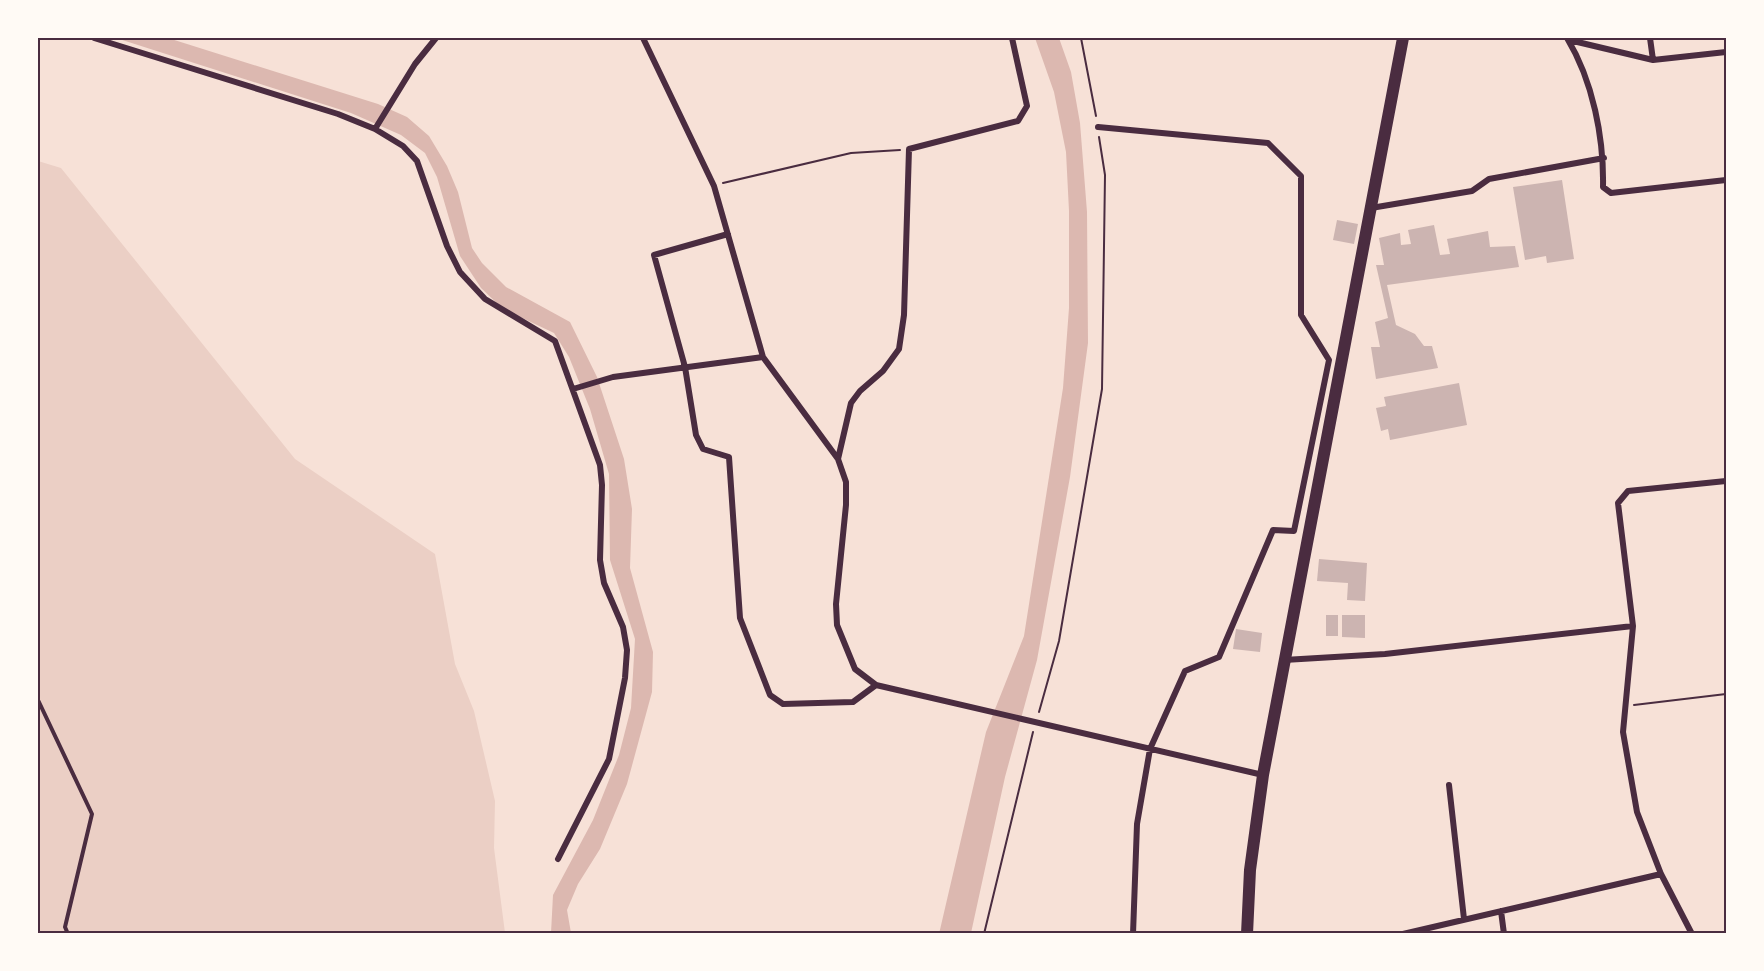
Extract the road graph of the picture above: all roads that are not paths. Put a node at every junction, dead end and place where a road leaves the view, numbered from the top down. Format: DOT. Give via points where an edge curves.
graph roads {
  1 [pos="94,38"];
  2 [pos="436,38"];
  3 [pos="643,38"];
  4 [pos="1012,38"];
  5 [pos="1402,38"];
  6 [pos="1650,38"];
  7 [pos="1568,39"];
  8 [pos="1726,52"];
  9 [pos="1653,60"];
  10 [pos="1098,127"];
  11 [pos="375,129"];
  12 [pos="1604,158"];
  13 [pos="1726,180"];
  14 [pos="1371,208"];
  15 [pos="728,234"];
  16 [pos="763,357"];
  17 [pos="685,367"];
  18 [pos="573,389"];
  19 [pos="838,459"];
  20 [pos="1726,481"];
  21 [pos="1633,626"];
  22 [pos="1284,660"];
  23 [pos="876,685"];
  24 [pos="38,700"];
  25 [pos="1150,749"];
  26 [pos="1263,775"];
  27 [pos="1449,785"];
  28 [pos="558,859"];
  29 [pos="1661,874"];
  30 [pos="1501,911"];
  31 [pos="1464,919"];
  32 [pos="68,933"];
  33 [pos="1132,933"];
  34 [pos="1246,933"];
  35 [pos="1402,933"];
  36 [pos="1504,933"];
  37 [pos="1692,933"];
  1 -- 11 [label="street"];
  2 -- 11 [label="street"];
  3 -- 15 [label="street" via="714,186"];
  4 -- 19 [label="street" via="1027,106 1018,121 909,149 904,315 899,349 883,372 851,403"];
  5 -- 14 [label="main road"];
  6 -- 9 [label="street"];
  7 -- 9 [label="street"];
  7 -- 12 [label="street" via="1593,102"];
  8 -- 9 [label="street"];
  10 -- 25 [label="street" via="1268,143 1301,176 1301,315 1329,360 1294,531 1273,530 1219,657 1185,670"];
  11 -- 18 [label="street" via="403,146 417,161 460,272 485,299 555,341"];
  12 -- 13 [label="street" via="1604,188 1611,193"];
  12 -- 14 [label="street" via="1488,179 1472,191"];
  14 -- 22 [label="main road"];
  15 -- 16 [label="street"];
  15 -- 17 [label="street" via="654,255"];
  16 -- 17 [label="street"];
  16 -- 19 [label="street"];
  17 -- 18 [label="street" via="613,376"];
  17 -- 23 [label="street" via="703,449 729,457 740,618 770,695 783,704 853,702"];
  18 -- 28 [label="street" via="600,465 600,560 604,584 623,627 627,650 626,678 609,759"];
  19 -- 23 [label="street" via="846,482 846,506 837,625 855,669"];
  20 -- 21 [label="street" via="1628,491 1618,503"];
  21 -- 22 [label="street" via="1385,654"];
  21 -- 29 [label="street" via="1623,732 1637,812"];
  22 -- 26 [label="main road"];
  23 -- 25 [label="street"];
  24 -- 32 [label="lane" via="92,814 64,927"];
  25 -- 26 [label="street"];
  25 -- 33 [label="street" via="1137,824"];
  26 -- 34 [label="main road"];
  27 -- 31 [label="street"];
  29 -- 30 [label="street"];
  29 -- 37 [label="street"];
  30 -- 31 [label="street"];
  30 -- 36 [label="street"];
  31 -- 35 [label="street"];
}
